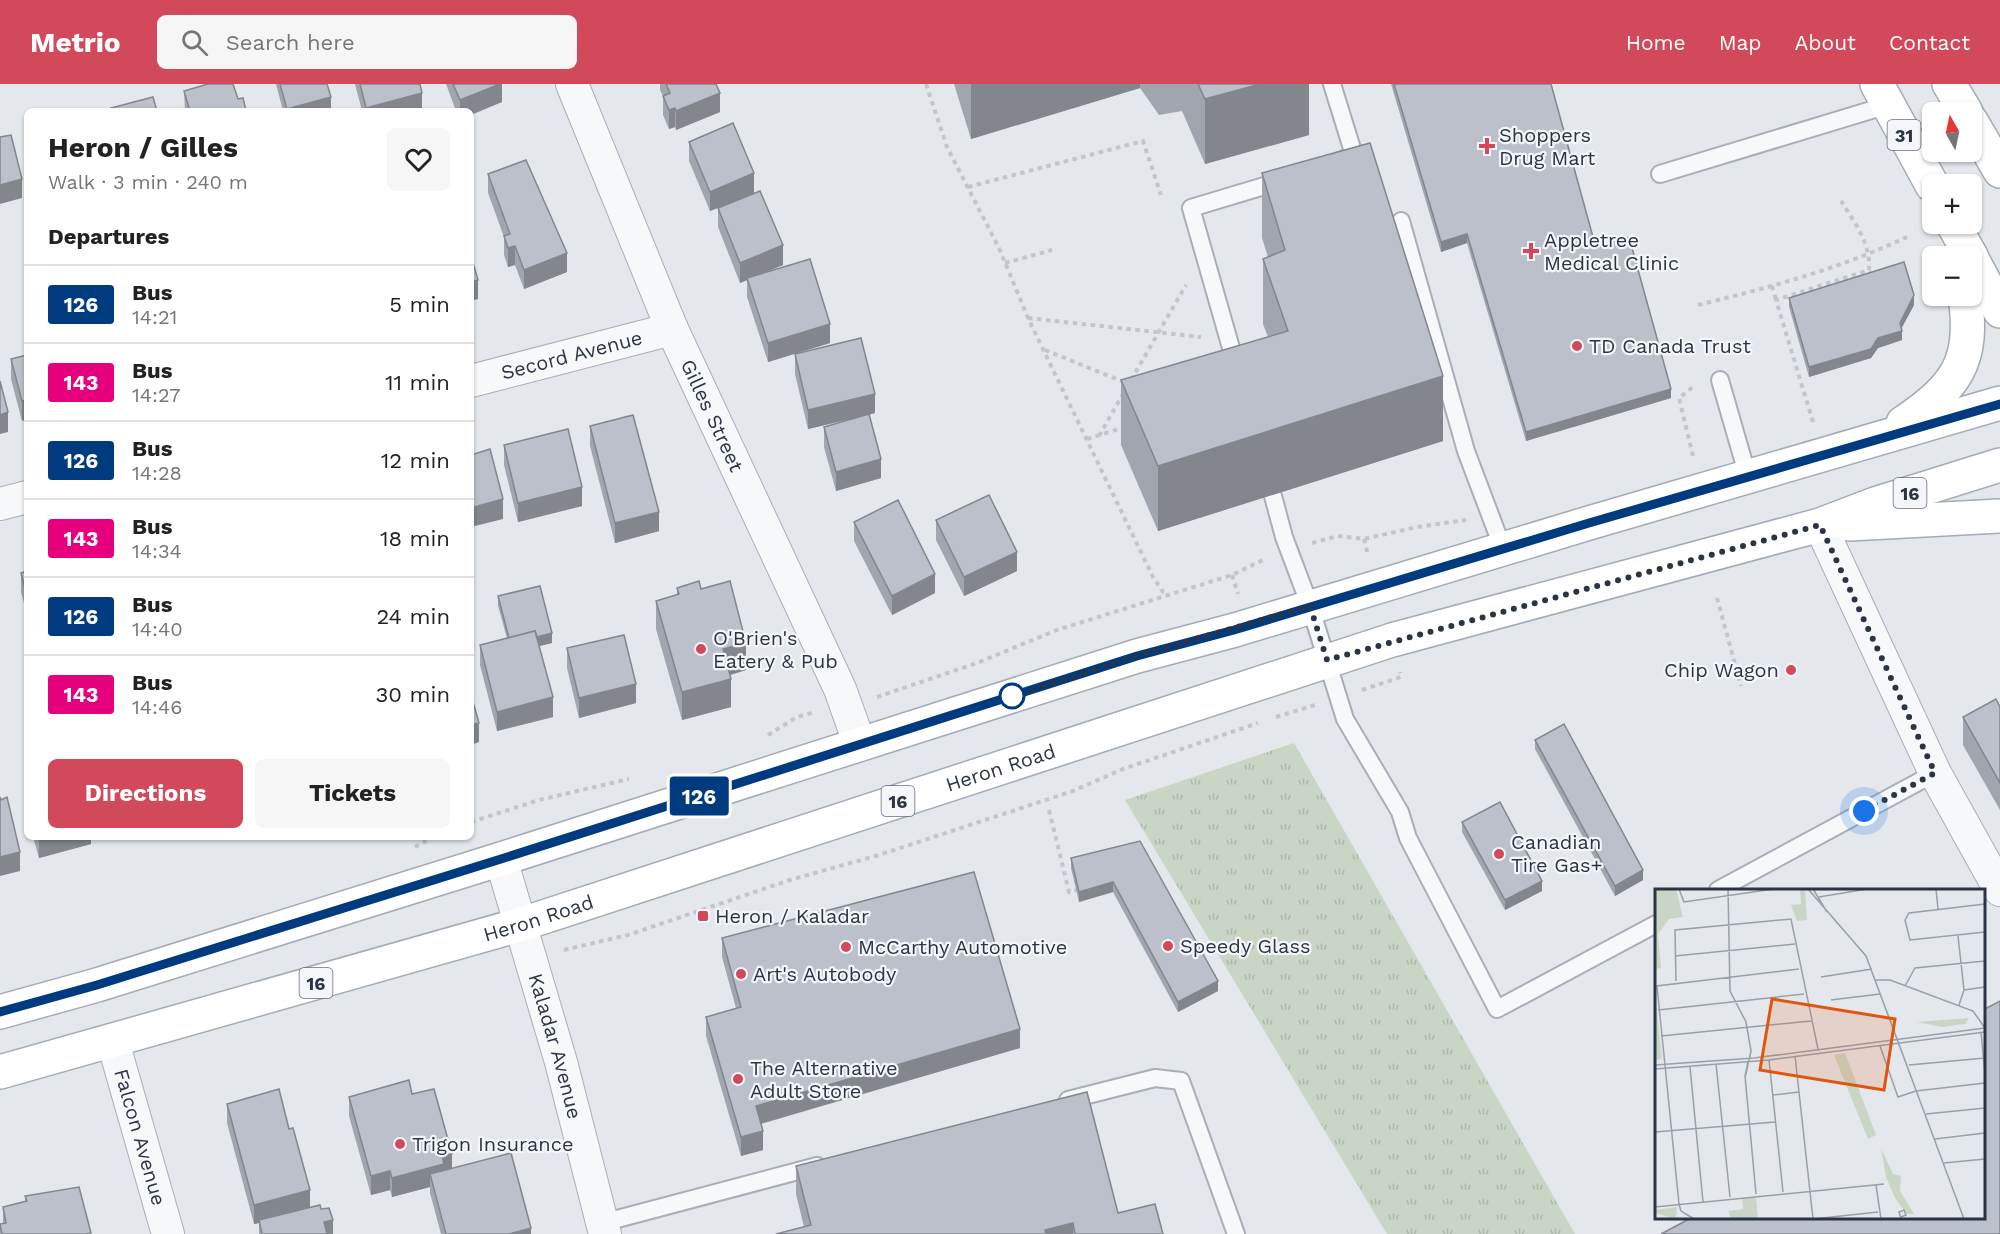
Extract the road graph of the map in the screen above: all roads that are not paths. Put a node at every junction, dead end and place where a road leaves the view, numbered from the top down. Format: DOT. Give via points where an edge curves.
graph roads {
  1 [pos="572,84"];
  2 [pos="1332,84"];
  3 [pos="1949,84"];
  4 [pos="1883,94"];
  5 [pos="1960,102"];
  6 [pos="1982,140"];
  7 [pos="1324,167"];
  8 [pos="2000,171"];
  9 [pos="1660,174"];
  10 [pos="1926,174"];
  11 [pos="1292,178"];
  12 [pos="1401,221"];
  13 [pos="1982,277"];
  14 [pos="1965,306"];
  15 [pos="2000,311"];
  16 [pos="672,329"];
  17 [pos="474,380"];
  18 [pos="1720,381"];
  19 [pos="1241,383"];
  20 [pos="2000,404"];
  21 [pos="1881,439"];
  22 [pos="2000,465"];
  23 [pos="1748,477"];
  24 [pos="1273,496"];
  25 [pos="24,498"];
  26 [pos="0,504"];
  27 [pos="2000,516"];
  28 [pos="1820,525"];
  29 [pos="1503,549"];
  30 [pos="1310,606"];
  31 [pos="1327,660"];
  32 [pos="861,745"];
  33 [pos="1935,773"];
  34 [pos="501,859"];
  35 [pos="1722,889"];
  36 [pos="2000,890"];
  37 [pos="519,925"];
  38 [pos="1655,925"];
  39 [pos="0,1012"];
  40 [pos="113,1042"];
  41 [pos="0,1072"];
  42 [pos="1051,1105"];
  43 [pos="830,1162"];
  44 [pos="604,1229"];
  45 [pos="168,1234"];
  46 [pos="1236,1234"];
  1 -- 16 [label="street, Gilles Street"];
  2 -- 7 [label="lane" via="1354,154"];
  3 -- 5 [label="main road"];
  4 -- 9 [label="lane"];
  4 -- 10 [label="main road, 31"];
  6 -- 8 [label="main road"];
  11 -- 19 [label="lane" via="1191,208"];
  12 -- 29 [label="lane" via="1466,451"];
  13 -- 15 [label="main road"];
  14 -- 21 [label="main road" via="1966,345 1954,380 1925,409"];
  16 -- 17 [label="street, Secord Avenue"];
  16 -- 32 [label="street, Gilles Street" via="840,689"];
  18 -- 23 [label="lane"];
  20 -- 21 [label="main road"];
  21 -- 23 [label="main road"];
  22 -- 28 [label="main road, Heron Road / 16"];
  23 -- 29 [label="main road"];
  24 -- 30 [label="lane"];
  25 -- 26 [label="street"];
  27 -- 28 [label="main road"];
  28 -- 31 [label="main road, Heron Road / 16"];
  28 -- 33 [label="street"];
  29 -- 30 [label="main road"];
  30 -- 31 [label="lane"];
  30 -- 32 [label="main road" via="1137,656"];
  31 -- 37 [label="main road, Heron Road / 16"];
  31 -- 38 [label="lane" via="1345,718 1400,812 1408,838 1497,1009"];
  32 -- 34 [label="main road"];
  33 -- 35 [label="lane"];
  33 -- 36 [label="street"];
  34 -- 37 [label="street, Kaladar Avenue"];
  34 -- 39 [label="main road"];
  37 -- 40 [label="main road, Heron Road / 16"];
  37 -- 44 [label="street, Kaladar Avenue" via="561,1062"];
  40 -- 41 [label="main road, Heron Road / 16"];
  40 -- 45 [label="street, Falcon Avenue"];
  42 -- 46 [label="lane" via="1155,1078 1181,1081"];
  43 -- 44 [label="lane"];
}
